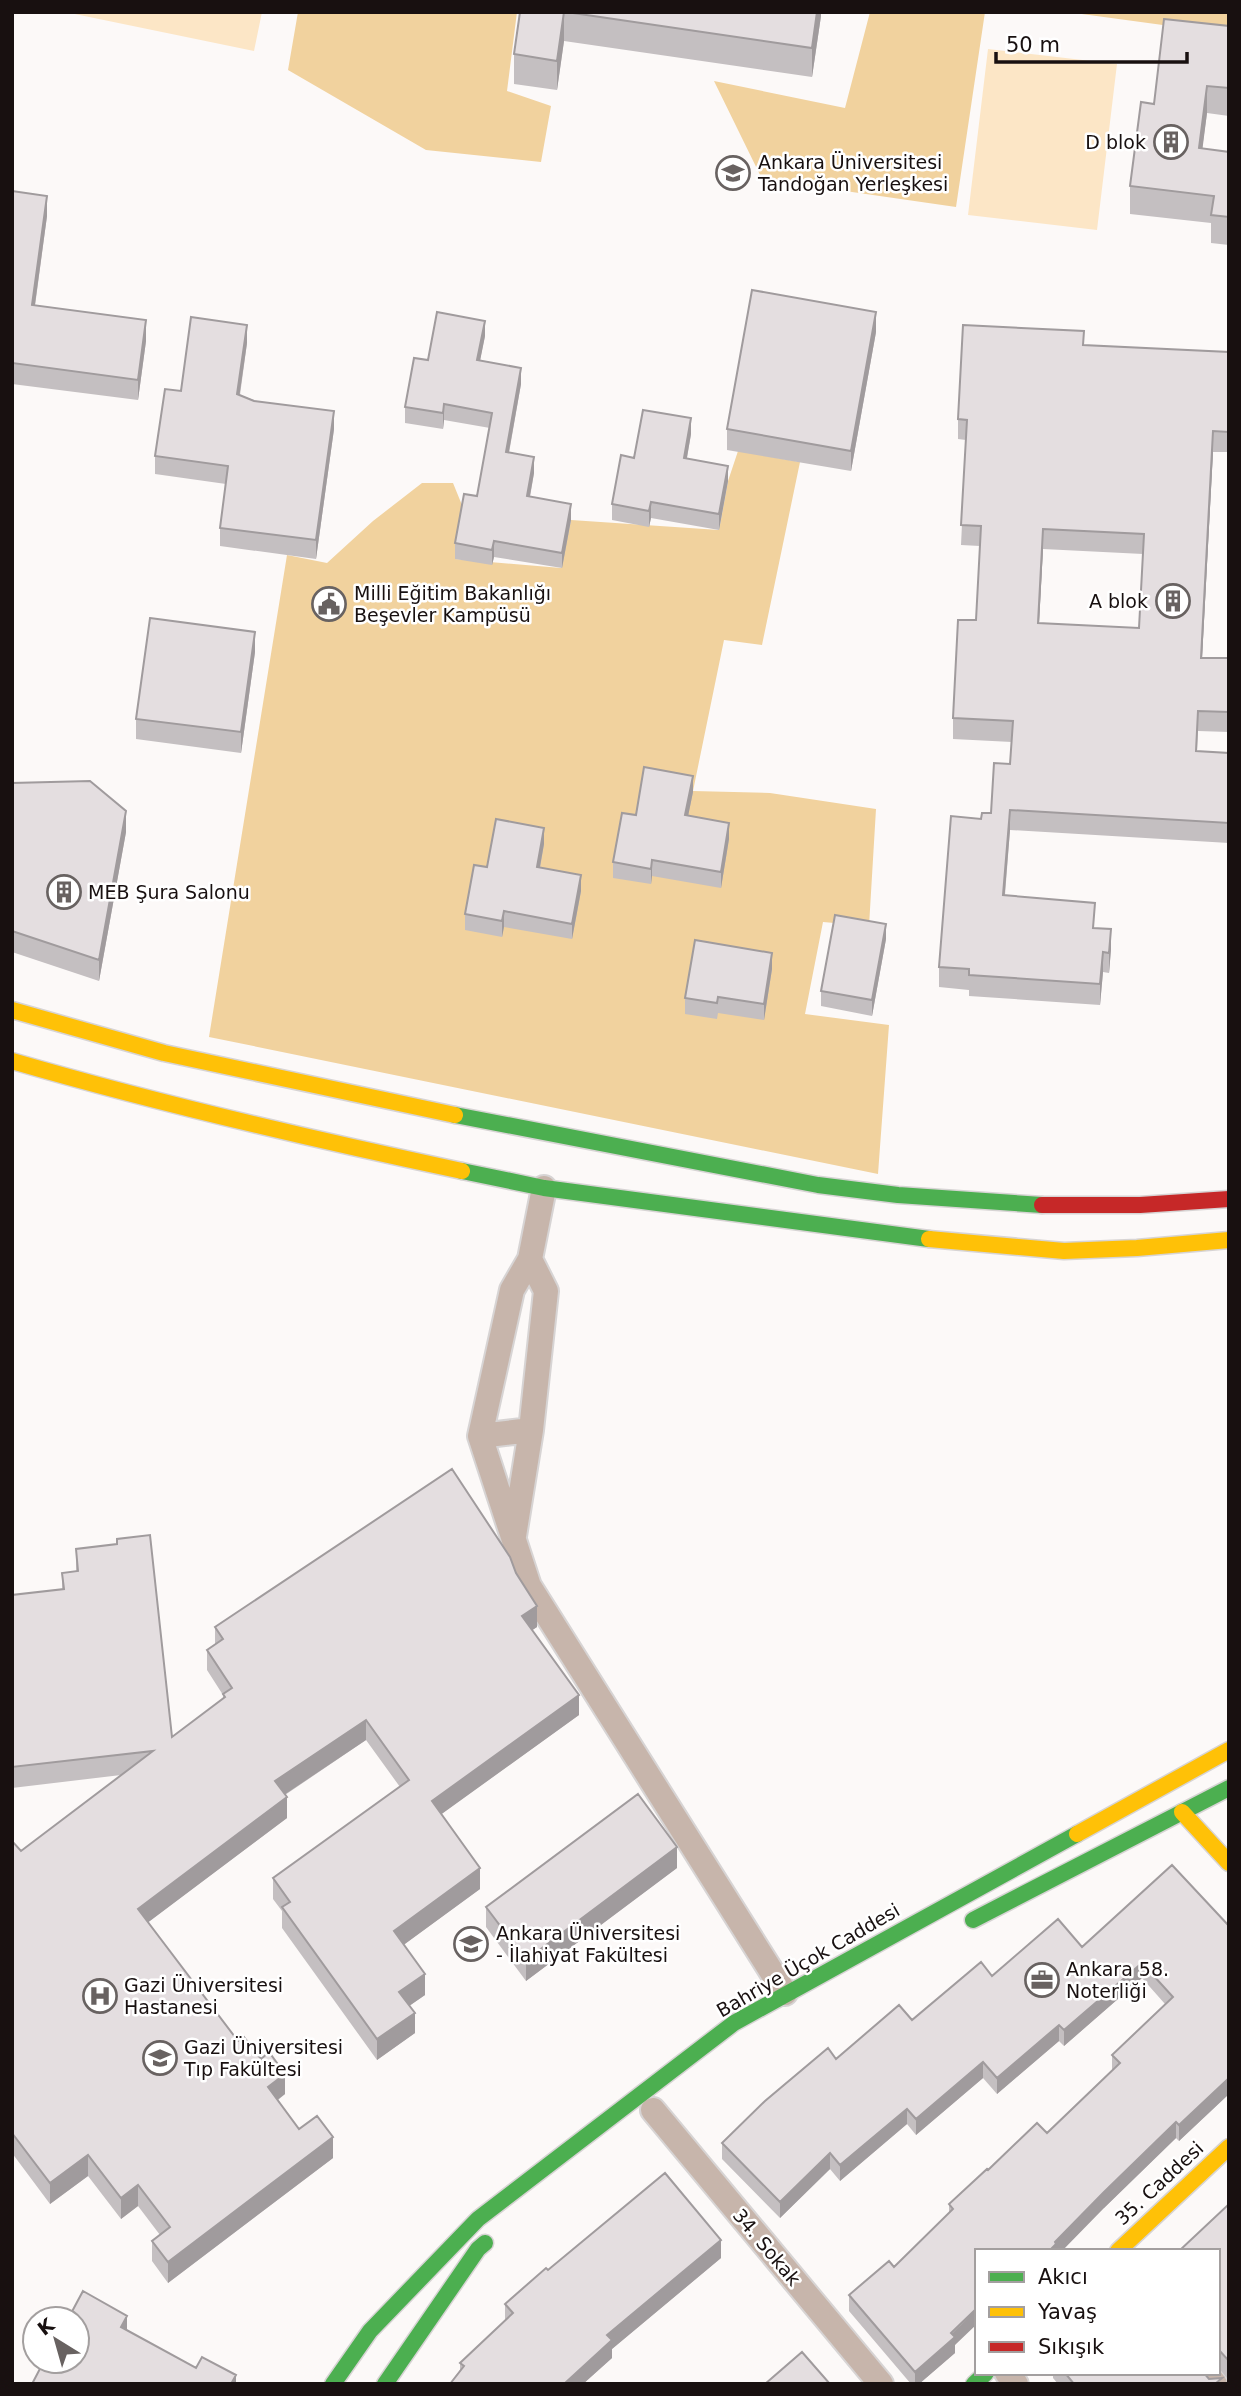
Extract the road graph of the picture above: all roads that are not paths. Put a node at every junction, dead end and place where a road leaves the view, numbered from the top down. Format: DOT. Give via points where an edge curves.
graph roads {
  1 [pos="12,1010"];
  2 [pos="12,1061"];
  3 [pos="544,1188"];
  4 [pos="1229,1199"];
  5 [pos="1229,1240"];
  6 [pos="530,1259"];
  7 [pos="531,1430"];
  8 [pos="480,1436"];
  9 [pos="514,1539"];
  10 [pos="1229,1750"];
  11 [pos="1229,1788"];
  12 [pos="1182,1812"];
  13 [pos="1229,1863"];
  14 [pos="960,1927"];
  15 [pos="785,1993"];
  16 [pos="653,2110"];
  17 [pos="1229,2147"];
  18 [pos="499,2231"];
  19 [pos="1120,2249"];
  20 [pos="334,2384"];
  21 [pos="385,2384"];
  22 [pos="881,2384"];
  1 -- 4 [label="main road" via="164,1053 818,1185 1032,1205"];
  2 -- 3 [label="main road" via="378,1153"];
  3 -- 5 [label="main road" via="1024,1248 1064,1251"];
  3 -- 6 [label="street"];
  6 -- 7 [label="street" via="546,1291"];
  6 -- 8 [label="street" via="512,1290"];
  7 -- 8 [label="street"];
  7 -- 9 [label="street"];
  8 -- 9 [label="street"];
  9 -- 15 [label="street" via="529,1586"];
  10 -- 15 [label="main road, Bahriye Üçok Caddesi"];
  11 -- 12 [label="main road"];
  12 -- 13 [label="main road"];
  12 -- 14 [label="main road"];
  15 -- 20 [label="main road, Bahriye Üçok Caddesi" via="734,2023 478,2219 370,2332"];
  16 -- 22 [label="street, 34. Sokak"];
  17 -- 19 [label="main road, 35. Caddesi"];
  18 -- 21 [label="main road" via="478,2249"];
}
